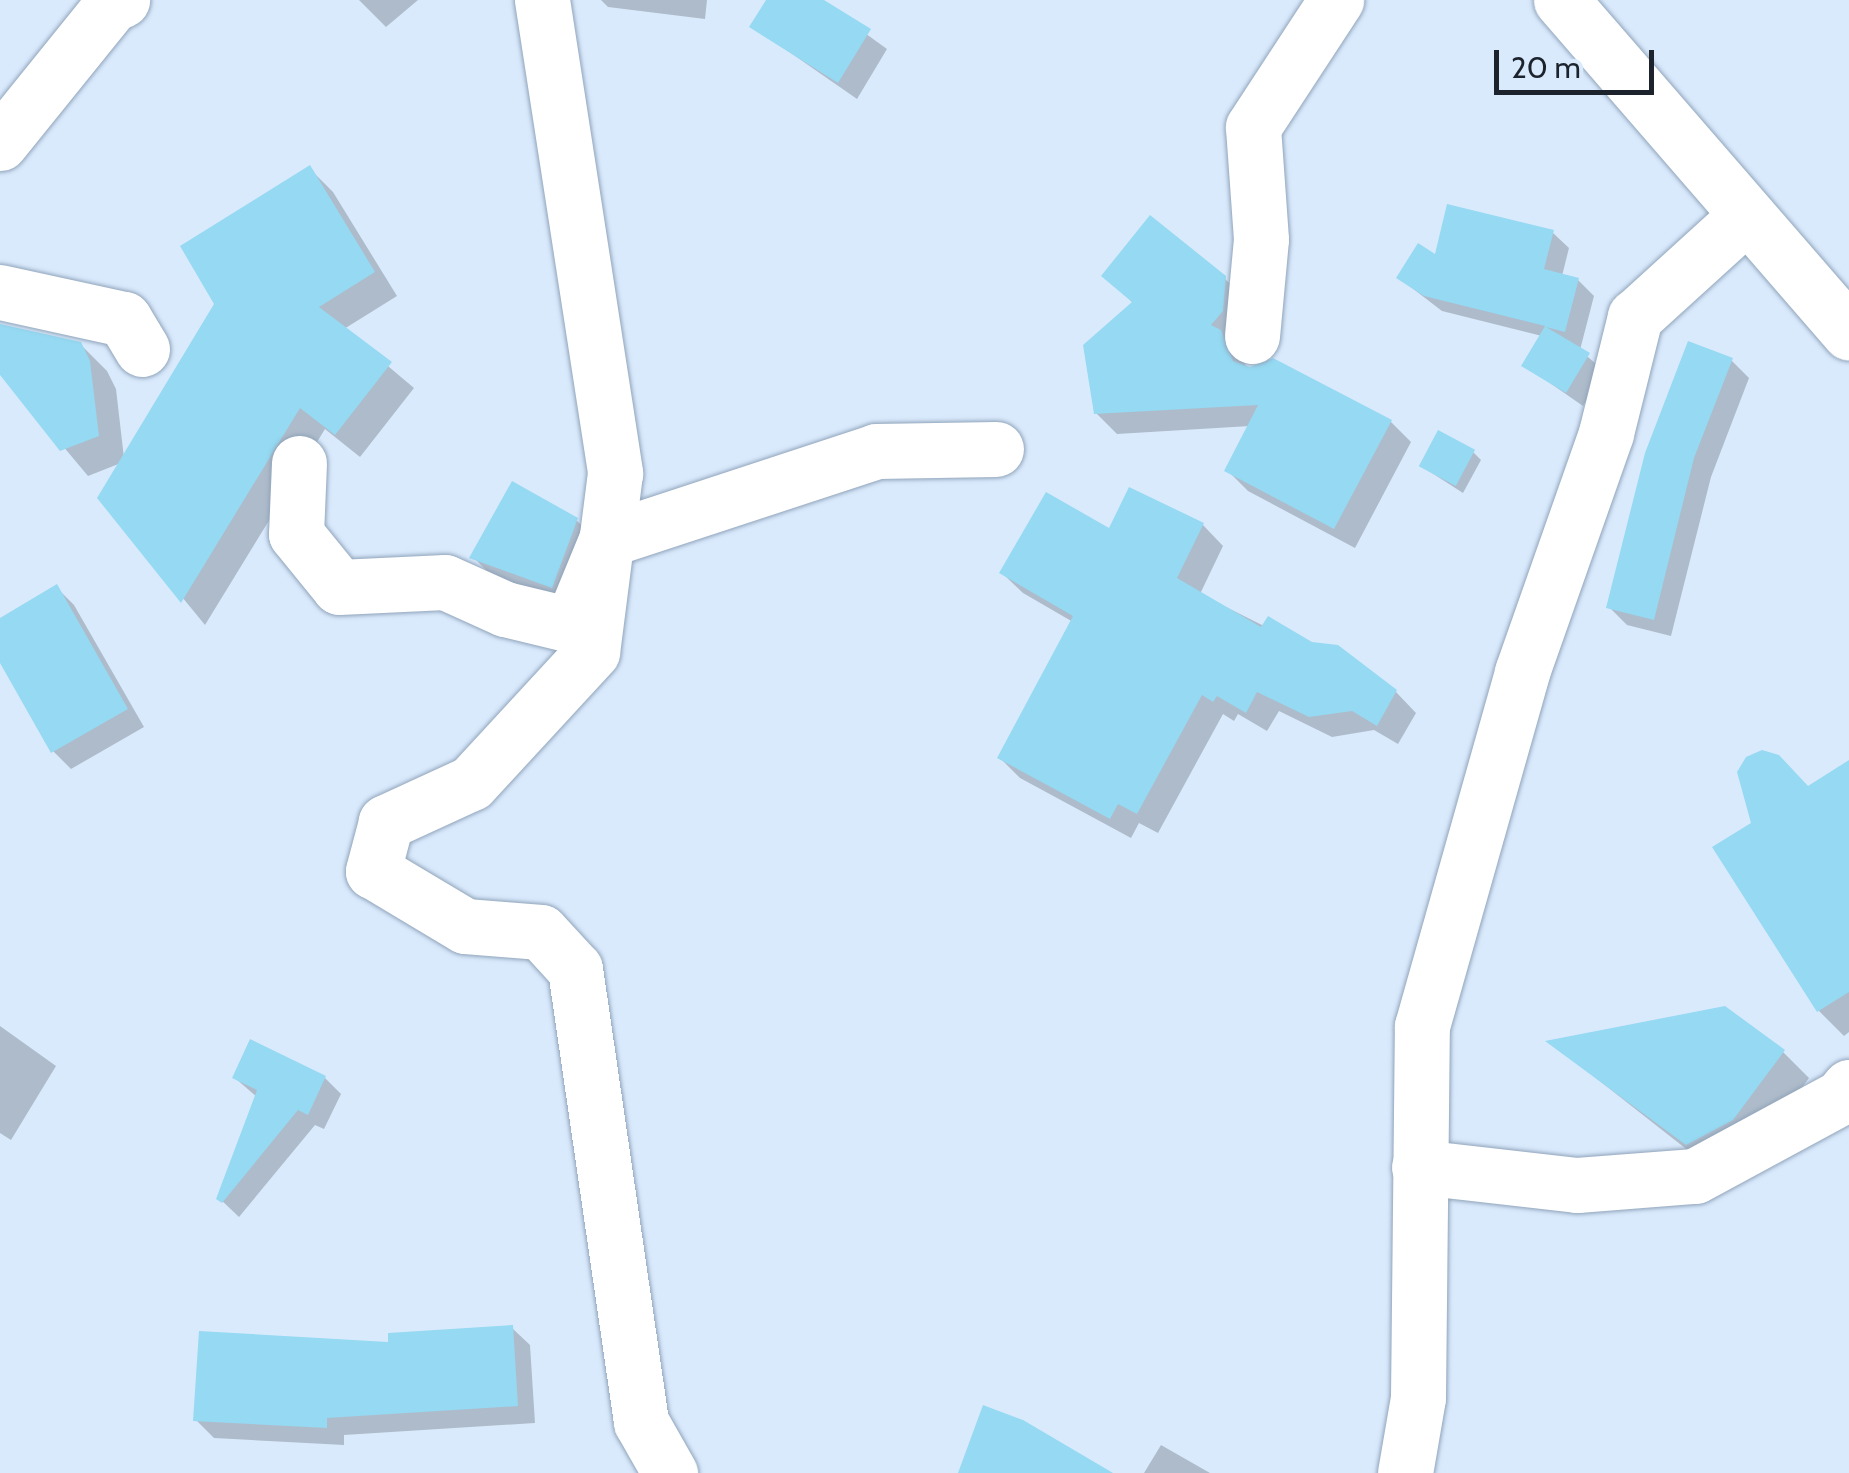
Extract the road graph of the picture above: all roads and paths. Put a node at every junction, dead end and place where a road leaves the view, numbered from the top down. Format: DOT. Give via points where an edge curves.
graph roads {
  1 [pos="122,0"];
  2 [pos="542,0"];
  3 [pos="1336,0"];
  4 [pos="1561,0"];
  5 [pos="0,144"];
  6 [pos="1748,216"];
  7 [pos="0,292"];
  8 [pos="1849,332"];
  9 [pos="1252,336"];
  10 [pos="142,348"];
  11 [pos="996,449"];
  12 [pos="300,463"];
  13 [pos="606,540"];
  14 [pos="1849,1087"];
  15 [pos="1419,1167"];
  16 [pos="670,1473"];
  17 [pos="1405,1473"];
  1 -- 5 [label="street" via="112,4"];
  2 -- 13 [label="street" via="615,473"];
  3 -- 9 [label="street" via="1254,127 1262,239"];
  4 -- 6 [label="street"];
  6 -- 8 [label="street"];
  6 -- 15 [label="street" via="1635,317 1606,433 1522,672 1422,1026"];
  7 -- 10 [label="street" via="124,319"];
  11 -- 13 [label="street" via="876,451"];
  12 -- 13 [label="street" via="296,534 339,587 445,582 504,610 571,626"];
  13 -- 16 [label="street" via="592,652 471,782 386,822 373,871 465,926 541,932 575,969 641,1422"];
  14 -- 15 [label="street" via="1695,1176 1577,1185"];
  15 -- 17 [label="street" via="1418,1398"];
}
